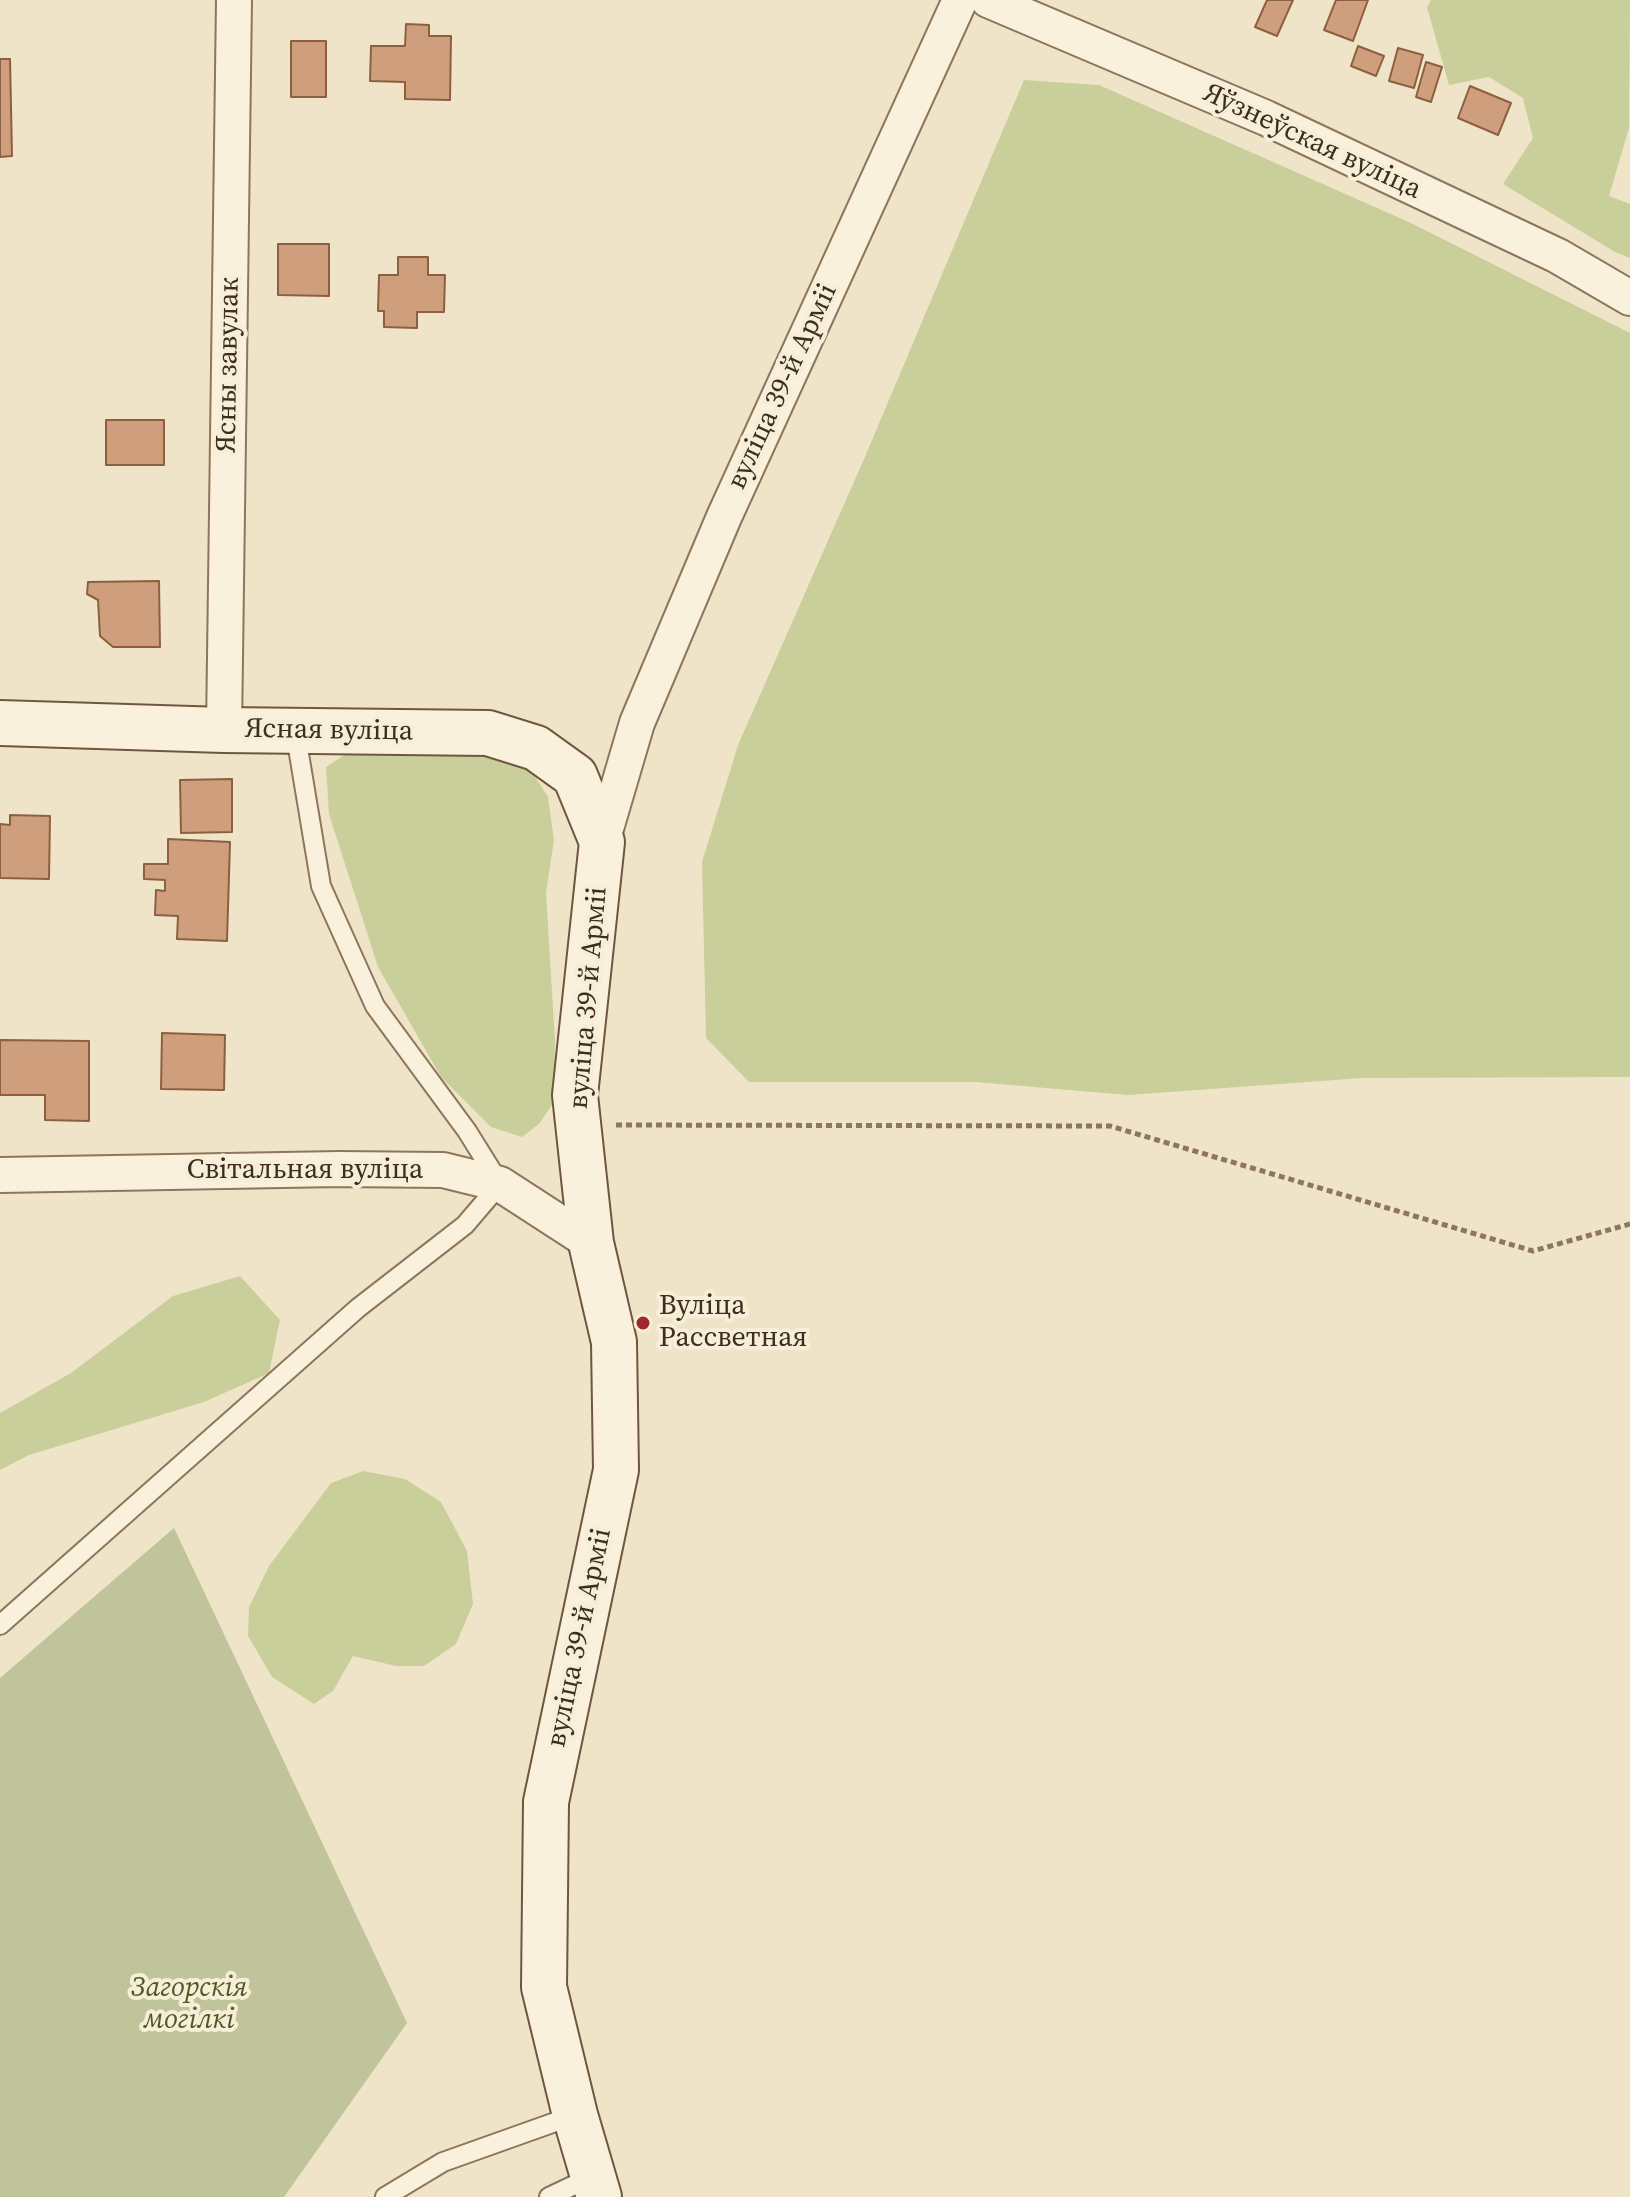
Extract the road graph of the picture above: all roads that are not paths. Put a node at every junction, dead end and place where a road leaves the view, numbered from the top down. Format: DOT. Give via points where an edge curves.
graph roads {
  1 [pos="234,0"];
  2 [pos="960,0"];
  3 [pos="988,0"];
  4 [pos="1630,298"];
  5 [pos="0,723"];
  6 [pos="224,730"];
  7 [pos="295,730"];
  8 [pos="602,842"];
  9 [pos="0,1175"];
  10 [pos="500,1184"];
  11 [pos="591,1243"];
  12 [pos="0,1625"];
  13 [pos="575,2115"];
  14 [pos="596,2186"];
  15 [pos="385,2197"];
  16 [pos="549,2197"];
  1 -- 6 [label="street, Ясны завулак"];
  2 -- 8 [label="street, вуліца 39-й Арміі" via="724,517 637,723"];
  3 -- 4 [label="street, Яўзнеўская вуліца" via="1266,118 1558,256"];
  5 -- 6 [label="street, Ясная вуліца"];
  6 -- 7 [label="street, Ясная вуліца"];
  7 -- 8 [label="street, Ясная вуліца" via="488,733 536,748 575,776"];
  7 -- 10 [label="lane" via="327,900 375,1006"];
  8 -- 11 [label="street, вуліца 39-й Арміі" via="575,1095"];
  9 -- 10 [label="street, Світальная вуліца" via="443,1170"];
  10 -- 11 [label="street, Світальная вуліца"];
  10 -- 12 [label="lane" via="465,1225 358,1308"];
  11 -- 13 [label="street, вуліца 39-й Арміі" via="614,1342 616,1470 546,1802 544,1987"];
  13 -- 14 [label="street, вуліца 39-й Арміі"];
  13 -- 15 [label="lane" via="443,2162"];
  14 -- 16 [label="lane"];
}
